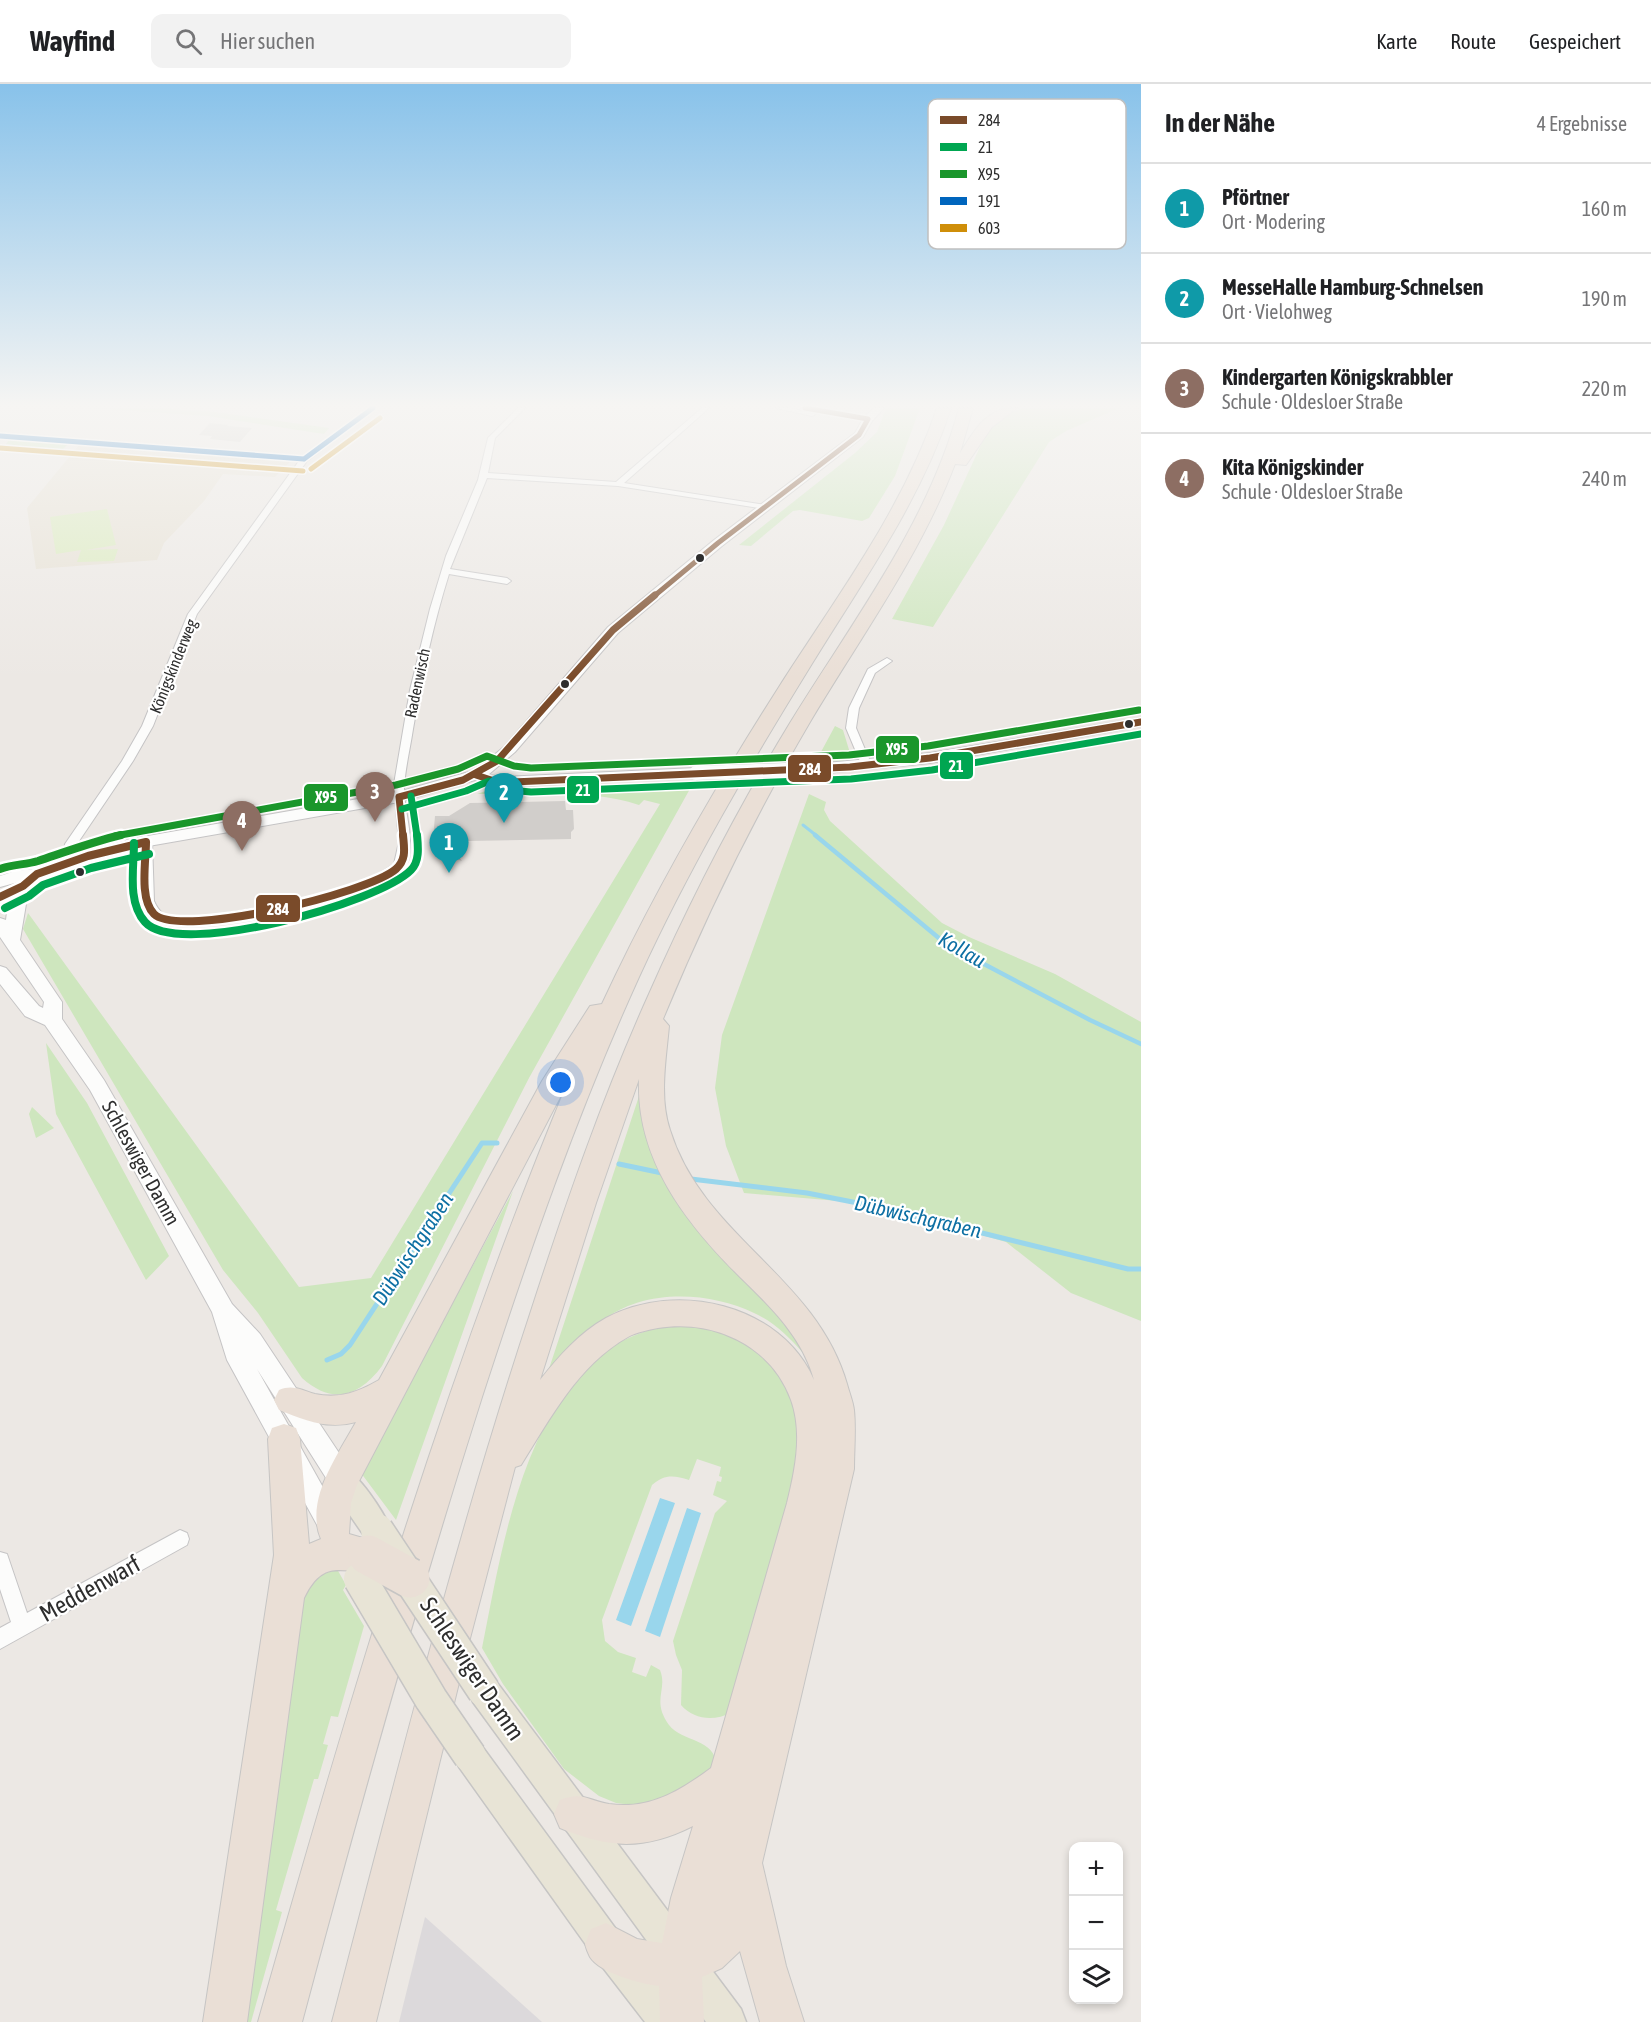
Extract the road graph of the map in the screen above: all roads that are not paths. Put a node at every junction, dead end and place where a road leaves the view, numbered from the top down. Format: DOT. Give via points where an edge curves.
graph roads {
  1 [pos="275,498"];
  2 [pos="475,498"];
  3 [pos="711,498"];
  4 [pos="777,498"];
  5 [pos="906,498"];
  6 [pos="933,498"];
  7 [pos="766,507"];
  8 [pos="894,522"];
  9 [pos="919,526"];
  10 [pos="884,561"];
  11 [pos="445,571"];
  12 [pos="507,581"];
  13 [pos="845,599"];
  14 [pos="874,603"];
  15 [pos="887,660"];
  16 [pos="1141,722"];
  17 [pos="867,766"];
  18 [pos="482,771"];
  19 [pos="399,797"];
  20 [pos="146,842"];
  21 [pos="74,861"];
  22 [pos="34,876"];
  23 [pos="0,882"];
  24 [pos="0,897"];
  25 [pos="0,924"];
  26 [pos="11,941"];
  27 [pos="0,972"];
  28 [pos="627,978"];
  29 [pos="660,997"];
  30 [pos="52,1020"];
  31 [pos="223,1310"];
  32 [pos="390,1390"];
  33 [pos="290,1400"];
  34 [pos="284,1440"];
  35 [pos="495,1474"];
  36 [pos="342,1480"];
  37 [pos="180,1539"];
  38 [pos="357,1549"];
  39 [pos="0,1561"];
  40 [pos="410,1578"];
  41 [pos="288,1593"];
  42 [pos="22,1626"];
  43 [pos="0,1639"];
  44 [pos="728,1780"];
  45 [pos="574,1814"];
  46 [pos="743,1861"];
  47 [pos="606,1944"];
  48 [pos="682,1962"];
  49 [pos="225,2022"];
  50 [pos="280,2022"];
  51 [pos="354,2022"];
  52 [pos="668,2022"];
  53 [pos="682,2022"];
  54 [pos="728,2022"];
  55 [pos="782,2022"];
  1 -- 21 [label="street, Königskinderweg" via="191,618 157,708 138,744 71,844 69,851"];
  2 -- 11 [label="street, Radenwisch"];
  3 -- 7 [label="street"];
  4 -- 7 [label="main road"];
  5 -- 8 [label="highway"];
  6 -- 9 [label="highway"];
  7 -- 18 [label="main road" via="614,630 510,750"];
  8 -- 10 [label="highway"];
  8 -- 13 [label="highway"];
  9 -- 10 [label="highway"];
  9 -- 14 [label="highway"];
  10 -- 13 [label="highway"];
  10 -- 14 [label="highway"];
  11 -- 12 [label="street"];
  11 -- 19 [label="street, Radenwisch" via="410,711"];
  13 -- 28 [label="highway" via="681,867"];
  14 -- 29 [label="highway" via="753,804"];
  15 -- 17 [label="street" via="871,671 854,708 851,728"];
  16 -- 17 [label="main road"];
  17 -- 18 [label="main road, bridge" via="494,781"];
  18 -- 19 [label="main road"];
  19 -- 20 [label="main road"];
  19 -- 20 [label="street, Radenwisch" via="405,856 395,870 368,883 246,915 185,923 159,918 147,902"];
  20 -- 21 [label="main road"];
  21 -- 22 [label="main road"];
  22 -- 23 [label="main road" via="15,876"];
  22 -- 24 [label="main road"];
  22 -- 26 [label="main road" via="17,904"];
  25 -- 26 [label="main road, Schleswiger Damm"];
  26 -- 30 [label="main road, Schleswiger Damm" via="53,1002"];
  27 -- 30 [label="main road, Schleswiger Damm" via="32,1011"];
  28 -- 32 [label="highway" via="594,1018 550,1088"];
  28 -- 50 [label="highway" via="548,1166 443,1467 380,1668"];
  29 -- 35 [label="highway" via="574,1224"];
  29 -- 46 [label="highway" via="651,1095 665,1157 698,1214 783,1298 810,1332 827,1364 840,1416 837,1469"];
  30 -- 31 [label="main road, Schleswiger Damm" via="97,1085"];
  31 -- 33 [label="main road, Schleswiger Damm" via="252,1341"];
  31 -- 34 [label="main road, Schleswiger Damm" via="235,1353"];
  32 -- 33 [label="highway" via="363,1406 340,1412 326,1412"];
  32 -- 36 [label="highway"];
  33 -- 36 [label="main road, Schleswiger Damm"];
  34 -- 38 [label="main road, Schleswiger Damm"];
  34 -- 41 [label="highway" via="292,1530"];
  35 -- 44 [label="highway" via="568,1369 600,1338 632,1321 674,1312 717,1316 769,1343 791,1366 810,1406 810,1475"];
  35 -- 51 [label="highway"];
  36 -- 38 [label="highway" via="334,1503"];
  37 -- 42 [label="street, Meddenwarf"];
  38 -- 40 [label="highway, bridge"];
  38 -- 41 [label="highway" via="321,1556 306,1566"];
  38 -- 47 [label="main road, Schleswiger Damm, bridge" via="431,1699"];
  39 -- 42 [label="street"];
  40 -- 45 [label="main road, Schleswiger Damm, bridge" via="484,1691"];
  41 -- 49 [label="highway"];
  42 -- 43 [label="street, Meddenwarf"];
  44 -- 45 [label="highway" via="699,1802 665,1819 633,1826"];
  44 -- 48 [label="highway" via="690,1899"];
  45 -- 48 [label="main road, Schleswiger Damm"];
  46 -- 48 [label="highway" via="724,1937 708,1953"];
  46 -- 55 [label="highway" via="757,1939"];
  47 -- 48 [label="highway" via="636,1961"];
  47 -- 52 [label="main road, Schleswiger Damm"];
  48 -- 53 [label="highway"];
  48 -- 54 [label="main road, Schleswiger Damm"];
}
